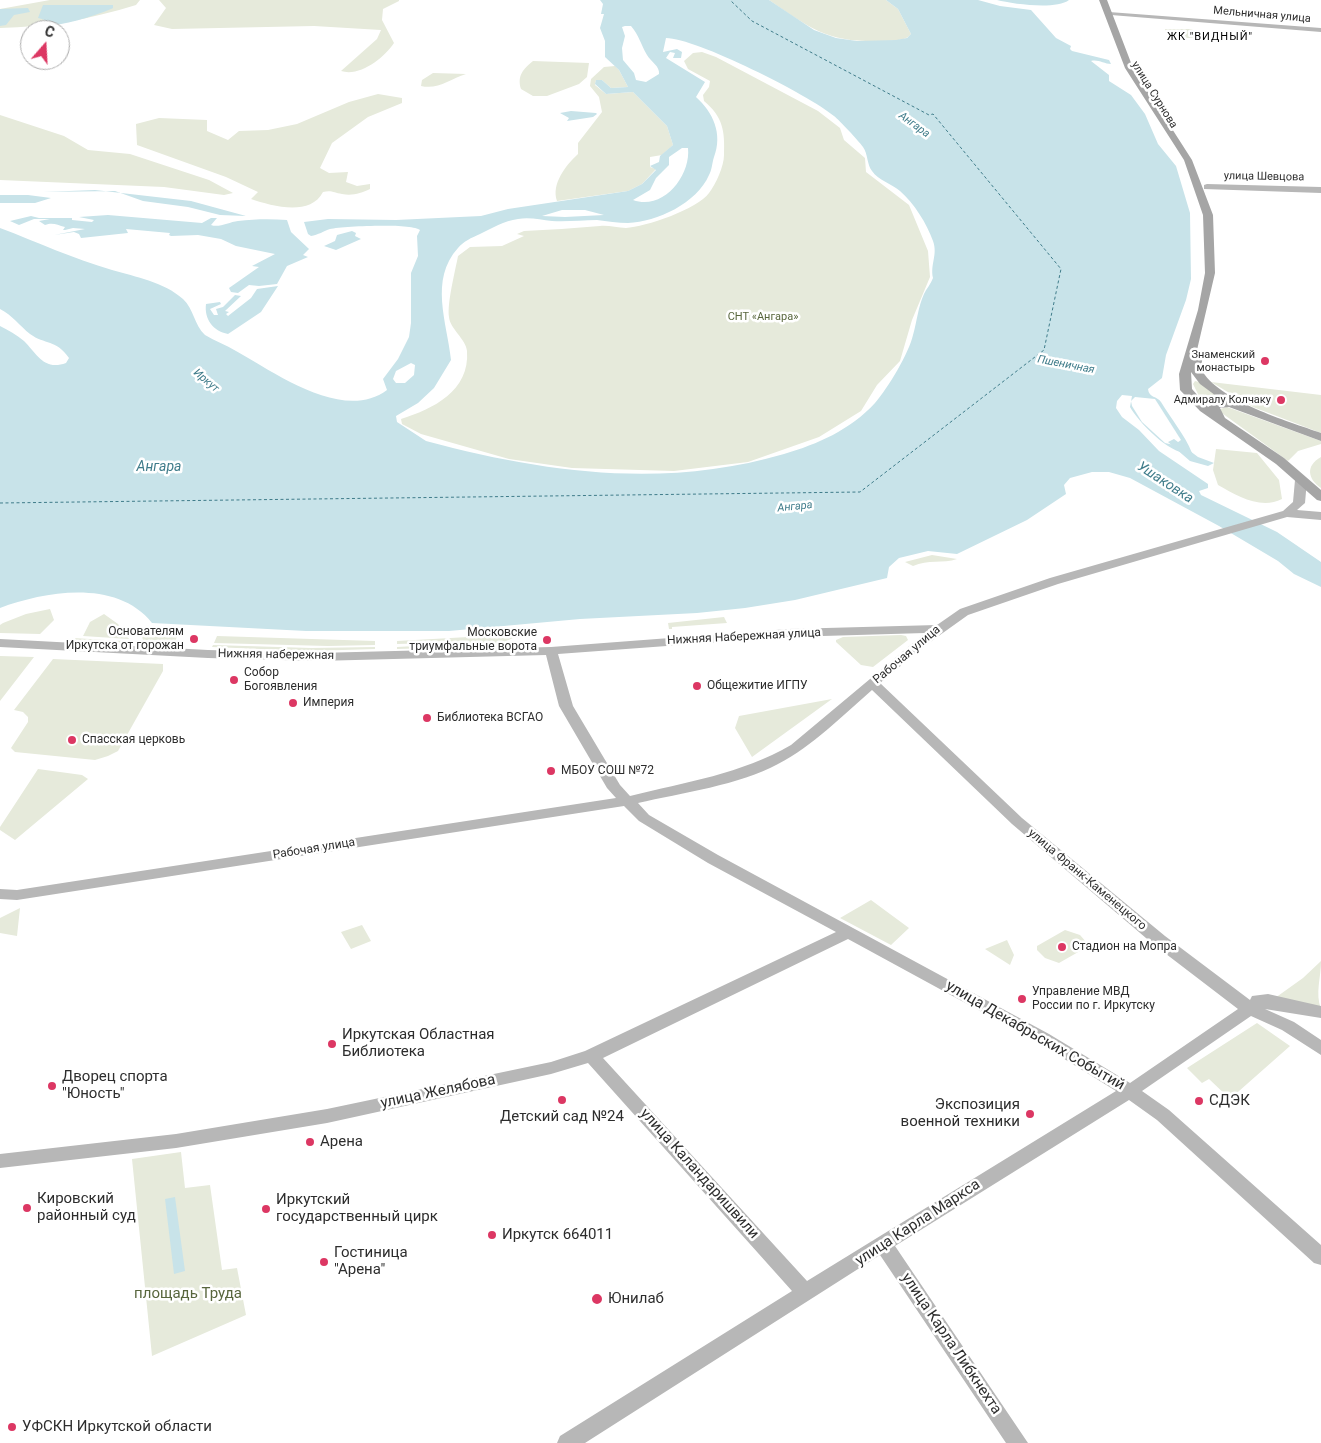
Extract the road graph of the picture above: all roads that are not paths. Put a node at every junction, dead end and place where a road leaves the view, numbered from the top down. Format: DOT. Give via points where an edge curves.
graph roads {
  1 [pos="1105,0"];
  2 [pos="1111,13"];
  3 [pos="1321,30"];
  4 [pos="1204,187"];
  5 [pos="1321,190"];
  6 [pos="1248,410"];
  7 [pos="1221,422"];
  8 [pos="1321,436"];
  9 [pos="1297,477"];
  10 [pos="1321,496"];
  11 [pos="1282,515"];
  12 [pos="1321,516"];
  13 [pos="936,629"];
  14 [pos="0,643"];
  15 [pos="551,651"];
  16 [pos="873,684"];
  17 [pos="627,801"];
  18 [pos="0,894"];
  19 [pos="850,932"];
  20 [pos="1230,995"];
  21 [pos="1268,1000"];
  22 [pos="1287,1004"];
  23 [pos="1250,1009"];
  24 [pos="1321,1012"];
  25 [pos="1277,1020"];
  26 [pos="1321,1049"];
  27 [pos="591,1056"];
  28 [pos="1130,1091"];
  29 [pos="0,1161"];
  30 [pos="884,1245"];
  31 [pos="1321,1256"];
  32 [pos="806,1293"];
  33 [pos="567,1443"];
  34 [pos="1018,1443"];
  1 -- 2 [label="main road, улица Сурнова"];
  1 -- 4 [label="main road, улица Сурнова" via="1129,68"];
  2 -- 3 [label="main road, Мельничная улица"];
  2 -- 4 [label="main road, улица Сурнова" via="1134,66 1181,138"];
  4 -- 5 [label="main road, улица Шевцова"];
  4 -- 6 [label="main road" via="1214,214 1216,273 1211,307 1194,366 1208,384"];
  4 -- 7 [label="main road" via="1210,231 1210,273 1185,382 1186,390 1196,403"];
  6 -- 7 [label="main road" via="1218,404 1214,410"];
  6 -- 8 [label="main road"];
  7 -- 9 [label="main road"];
  9 -- 10 [label="main road"];
  9 -- 11 [label="main road" via="1299,503"];
  11 -- 12 [label="main road"];
  11 -- 13 [label="main road, Рабочая улица" via="1002,597 957,615"];
  13 -- 15 [label="main road, Нижняя Набережная улица" via="712,638"];
  13 -- 16 [label="main road, Рабочая улица"];
  14 -- 15 [label="main road, Нижняя набережная" via="316,657"];
  15 -- 17 [label="main road" via="570,715 614,788"];
  16 -- 17 [label="main road, Рабочая улица" via="810,737 772,762 745,773"];
  16 -- 20 [label="main road, улица Франк-Каменецкого" via="1017,821"];
  17 -- 18 [label="main road, Рабочая улица" via="25,894"];
  17 -- 19 [label="main road" via="644,818 713,859"];
  19 -- 27 [label="main road, улица Желябова"];
  19 -- 28 [label="main road, улица Декабрьских Событий" via="1048,1041"];
  20 -- 21 [label="main road"];
  20 -- 23 [label="main road, улица Франк-Каменецкого"];
  21 -- 22 [label="main road"];
  21 -- 23 [label="main road, улица Карла Маркса"];
  22 -- 24 [label="main road"];
  22 -- 25 [label="main road" via="1273,1010"];
  23 -- 25 [label="main road, улица Франк-Каменецкого"];
  23 -- 28 [label="main road, улица Карла Маркса"];
  25 -- 26 [label="main road, улица Франк-Каменецкого"];
  27 -- 29 [label="main road, улица Желябова" via="551,1068 328,1116 176,1141"];
  27 -- 32 [label="main road, улица Каландаришвили"];
  28 -- 30 [label="main road, улица Карла Маркса"];
  28 -- 31 [label="main road, улица Декабрьских Событий" via="1163,1115"];
  30 -- 32 [label="main road, улица Карла Маркса"];
  30 -- 34 [label="main road, улица Карла Либкнехта"];
  32 -- 33 [label="main road, улица Карла Маркса"];
}
